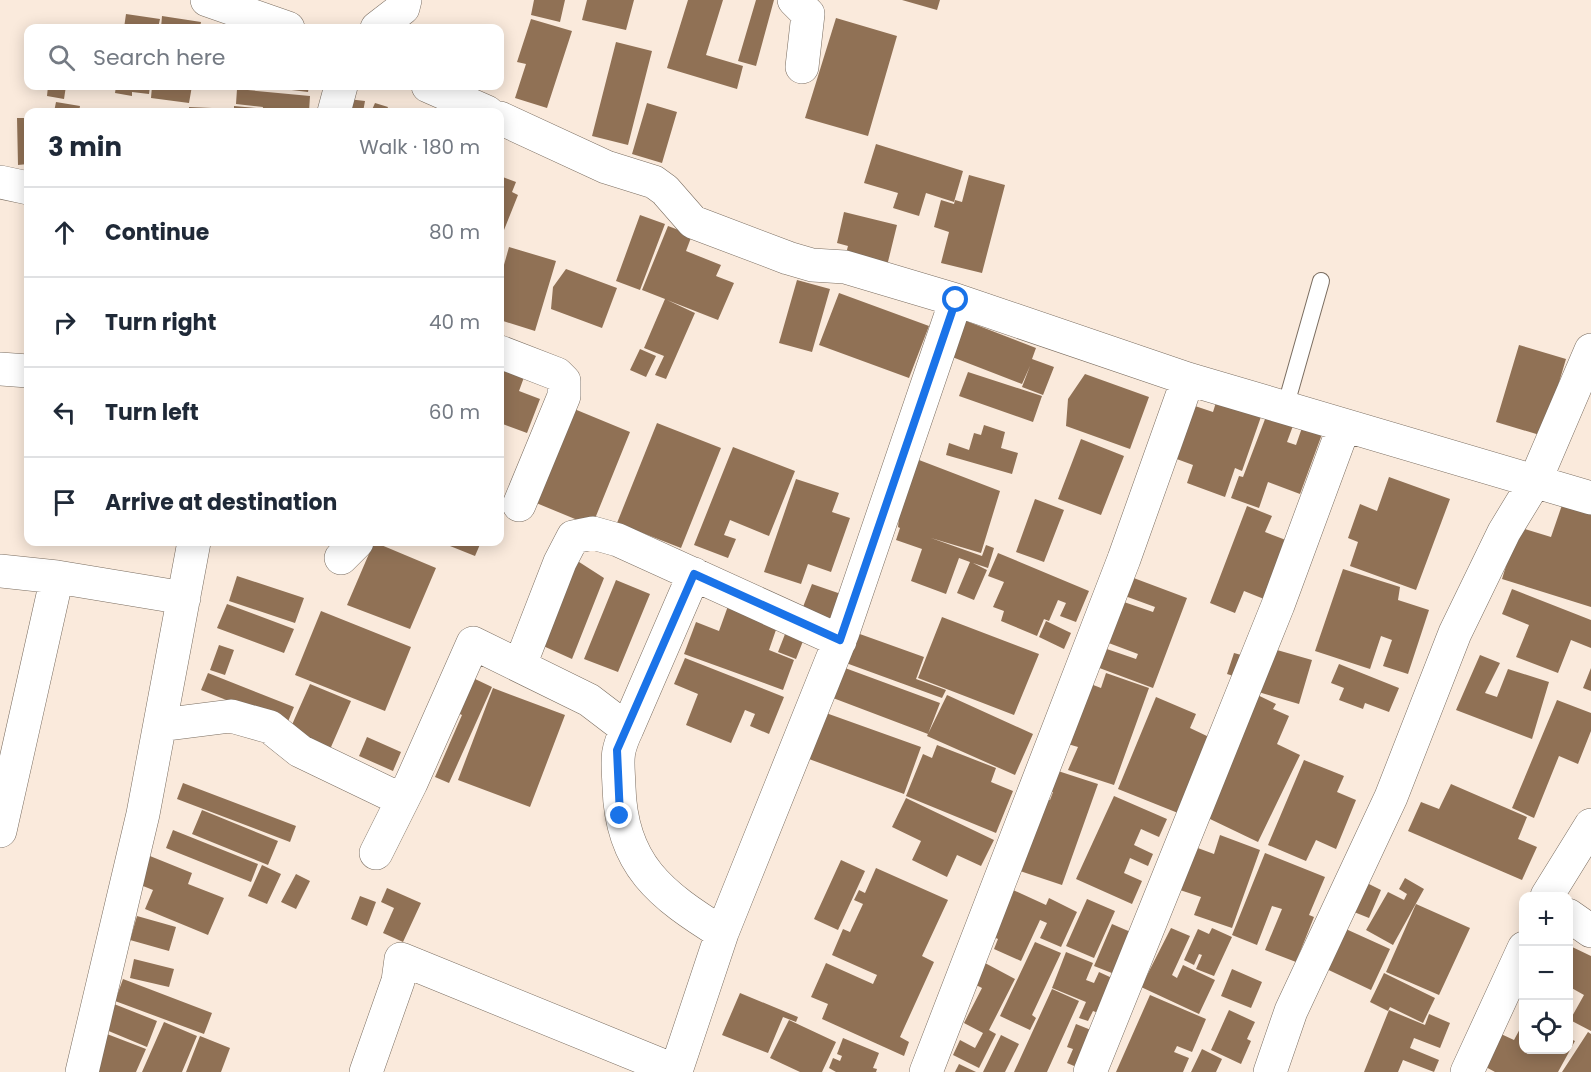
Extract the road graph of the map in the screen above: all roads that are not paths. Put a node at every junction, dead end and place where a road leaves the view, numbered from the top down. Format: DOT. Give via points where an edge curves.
graph roads {
  1 [pos="207,0"];
  2 [pos="405,0"];
  3 [pos="794,0"];
  4 [pos="276,24"];
  5 [pos="382,24"];
  6 [pos="802,67"];
  7 [pos="340,90"];
  8 [pos="437,90"];
  9 [pos="335,108"];
  10 [pos="478,108"];
  11 [pos="504,120"];
  12 [pos="0,182"];
  13 [pos="24,187"];
  14 [pos="1321,281"];
  15 [pos="956,300"];
  16 [pos="1591,350"];
  17 [pos="504,354"];
  18 [pos="0,369"];
  19 [pos="24,371"];
  20 [pos="1188,379"];
  21 [pos="1285,408"];
  22 [pos="1344,426"];
  23 [pos="1535,481"];
  24 [pos="1591,498"];
  25 [pos="519,505"];
  26 [pos="193,546"];
  27 [pos="0,571"];
  28 [pos="694,574"];
  29 [pos="57,577"];
  30 [pos="184,598"];
  31 [pos="840,640"];
  32 [pos="520,665"];
  33 [pos="160,724"];
  34 [pos="627,729"];
  35 [pos="402,800"];
  36 [pos="1591,825"];
  37 [pos="0,831"];
  38 [pos="376,852"];
  39 [pos="1550,892"];
  40 [pos="1573,918"];
  41 [pos="1591,931"];
  42 [pos="722,933"];
  43 [pos="1519,959"];
  44 [pos="82,1072"];
  45 [pos="366,1072"];
  46 [pos="677,1072"];
  47 [pos="926,1072"];
  48 [pos="1090,1072"];
  49 [pos="1270,1072"];
  50 [pos="1467,1072"];
  1 -- 4 [label="street"];
  2 -- 5 [label="street" via="402,8"];
  3 -- 6 [label="street" via="808,14"];
  7 -- 9 [label="street"];
  8 -- 10 [label="street"];
  11 -- 15 [label="street" via="606,166 654,182 693,222 718,232 812,265 845,267"];
  12 -- 13 [label="street"];
  14 -- 21 [label="lane"];
  15 -- 20 [label="street"];
  15 -- 31 [label="street"];
  16 -- 23 [label="street"];
  17 -- 25 [label="street" via="557,374 564,381 564,396"];
  18 -- 19 [label="street"];
  20 -- 21 [label="street"];
  20 -- 47 [label="street" via="1124,559"];
  21 -- 22 [label="street"];
  22 -- 23 [label="street"];
  22 -- 48 [label="street" via="1274,616"];
  23 -- 24 [label="street"];
  23 -- 49 [label="street" via="1504,531 1455,633 1391,797 1292,1011"];
  26 -- 30 [label="street"];
  27 -- 29 [label="street"];
  28 -- 31 [label="street"];
  28 -- 32 [label="street" via="618,540 593,533 573,537"];
  28 -- 34 [label="street"];
  29 -- 30 [label="street"];
  29 -- 37 [label="street"];
  30 -- 33 [label="street"];
  31 -- 42 [label="street"];
  32 -- 34 [label="street" via="589,700"];
  32 -- 35 [label="street" via="473,643"];
  33 -- 35 [label="street" via="231,716 270,727 300,751"];
  33 -- 44 [label="street" via="143,814"];
  34 -- 42 [label="street" via="617,750 620,816 630,846 668,897"];
  35 -- 38 [label="street"];
  36 -- 39 [label="street"];
  40 -- 41 [label="street"];
  42 -- 46 [label="street"];
  43 -- 50 [label="street"];
  45 -- 46 [label="street" via="398,981 401,960"];
}
